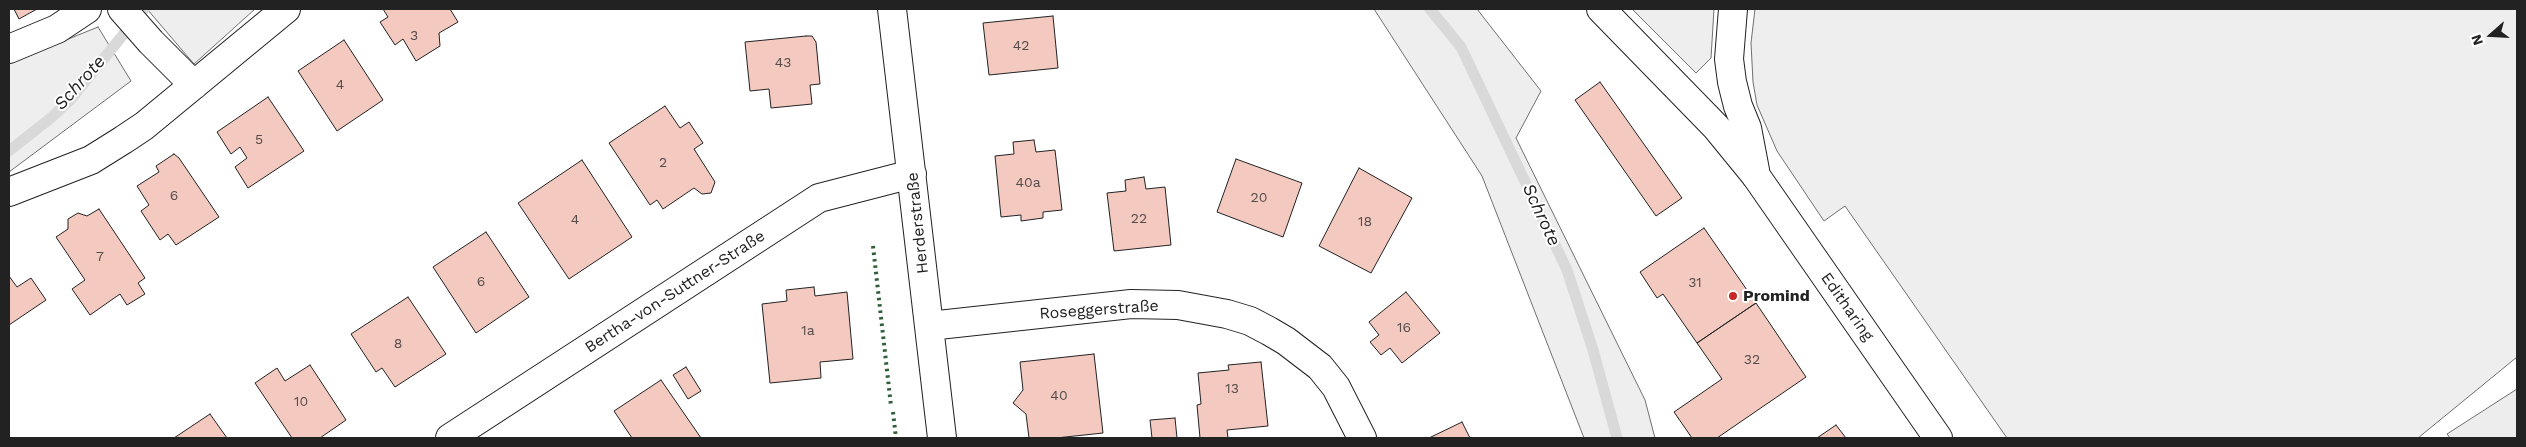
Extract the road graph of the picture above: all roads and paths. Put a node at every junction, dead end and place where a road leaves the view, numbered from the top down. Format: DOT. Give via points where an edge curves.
graph roads {
  1 [pos="87,9"];
  2 [pos="122,9"];
  3 [pos="286,9"];
  4 [pos="892,9"];
  5 [pos="1601,9"];
  6 [pos="1733,9"];
  7 [pos="9,49"];
  8 [pos="194,85"];
  9 [pos="912,174"];
  10 [pos="1756,176"];
  11 [pos="9,192"];
  12 [pos="929,326"];
  13 [pos="450,438"];
  14 [pos="942,438"];
  15 [pos="1362,438"];
  16 [pos="1938,438"];
  1 -- 7 [label="main road" via="57,29"];
  2 -- 8 [label="main road"];
  3 -- 8 [label="main road"];
  4 -- 9 [label="main road, Herderstraße"];
  5 -- 10 [label="main road, Editharing" via="1716,127"];
  6 -- 10 [label="main road" via="1729,58 1732,82 1747,128"];
  8 -- 11 [label="main road" via="106,152"];
  9 -- 12 [label="main road, Herderstraße"];
  9 -- 13 [label="main road, Bertha-von-Suttner-Straße" via="820,198"];
  10 -- 16 [label="main road, Editharing"];
  12 -- 14 [label="main road, Herderstraße"];
  12 -- 15 [label="main road, Roseggerstraße" via="1131,304 1178,305 1226,314 1270,331 1316,363 1336,387"];
}
